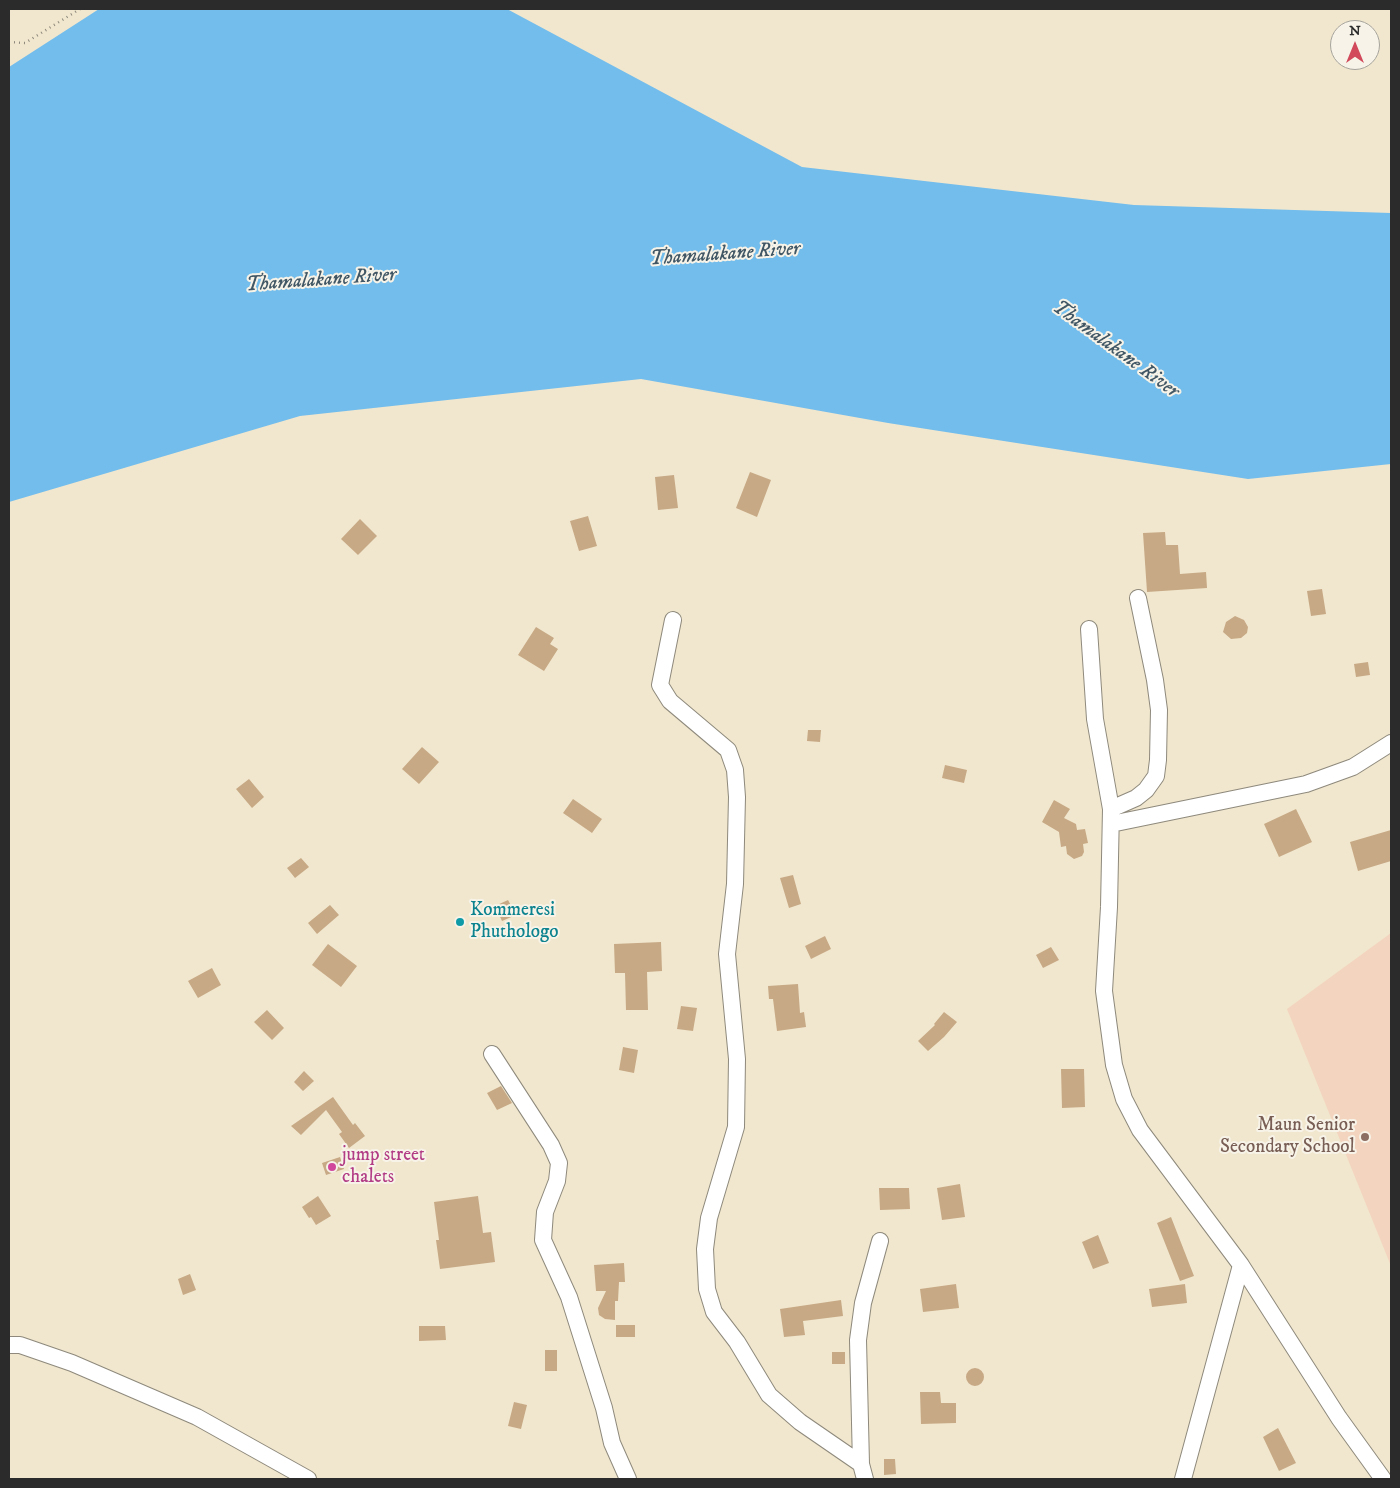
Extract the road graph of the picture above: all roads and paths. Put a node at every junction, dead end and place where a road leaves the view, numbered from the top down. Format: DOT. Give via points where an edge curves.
graph roads {
  1 [pos="80,9"];
  2 [pos="9,42"];
  3 [pos="1138,598"];
  4 [pos="673,620"];
  5 [pos="1089,629"];
  6 [pos="1391,743"];
  7 [pos="1111,816"];
  8 [pos="492,1054"];
  9 [pos="880,1241"];
  10 [pos="1241,1265"];
  11 [pos="9,1345"];
  12 [pos="863,1472"];
  13 [pos="308,1479"];
  14 [pos="628,1479"];
  15 [pos="1183,1479"];
  16 [pos="1384,1479"];
  1 -- 2 [label="path" via="25,43"];
  3 -- 7 [label="street" via="1159,710 1158,760 1156,776 1146,790"];
  4 -- 12 [label="street" via="660,685 670,701 728,750 735,770 737,797 735,884 727,954 737,1059 736,1126 709,1218 705,1249 707,1289 714,1312 737,1342 769,1395"];
  5 -- 7 [label="street" via="1095,719"];
  6 -- 7 [label="street" via="1353,767 1306,784"];
  7 -- 10 [label="street" via="1104,991 1114,1065 1124,1099 1140,1130"];
  8 -- 14 [label="street" via="551,1145 559,1163 557,1181 545,1212 543,1240 569,1297 612,1443"];
  9 -- 12 [label="street" via="863,1303 858,1340"];
  10 -- 15 [label="street"];
  10 -- 16 [label="street" via="1339,1418"];
  11 -- 13 [label="street" via="20,1345 72,1363 197,1417"];
}
